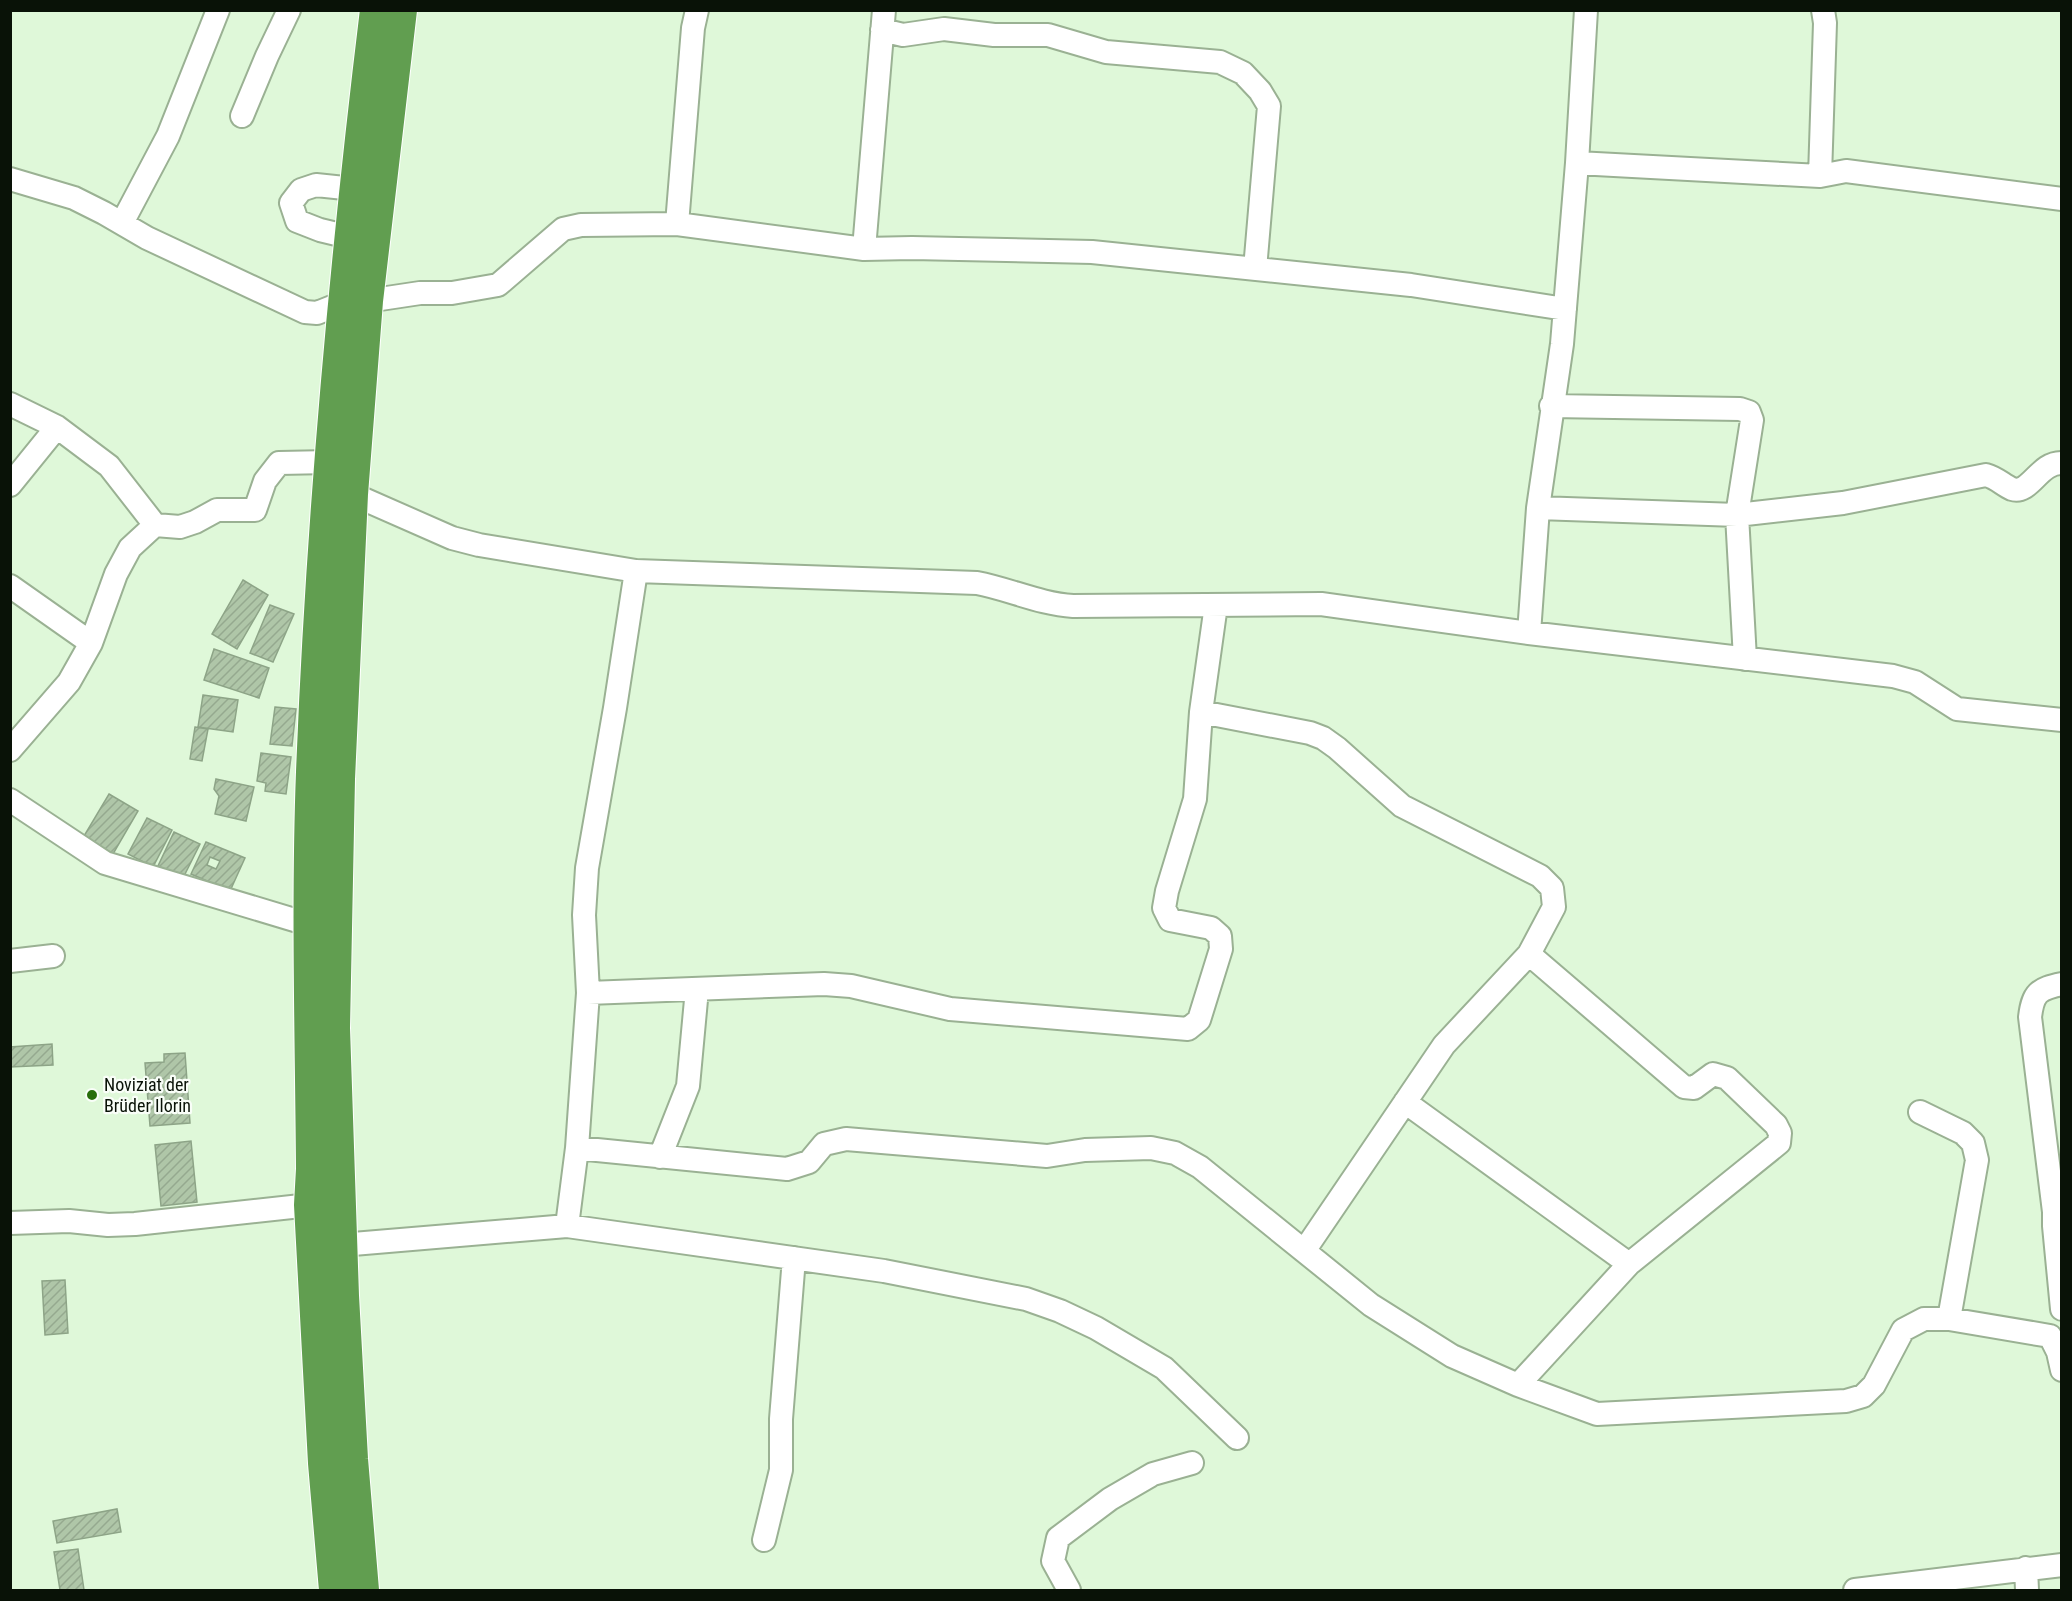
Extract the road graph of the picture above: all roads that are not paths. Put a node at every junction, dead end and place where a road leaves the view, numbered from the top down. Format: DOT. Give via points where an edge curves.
graph roads {
  1 [pos="218,10"];
  2 [pos="289,10"];
  3 [pos="376,10"];
  4 [pos="401,10"];
  5 [pos="697,10"];
  6 [pos="1586,10"];
  7 [pos="1823,10"];
  8 [pos="883,20"];
  9 [pos="242,116"];
  10 [pos="1577,163"];
  11 [pos="1820,176"];
  12 [pos="10,179"];
  13 [pos="354,189"];
  14 [pos="2061,199"];
  15 [pos="122,223"];
  16 [pos="677,224"];
  17 [pos="349,237"];
  18 [pos="864,249"];
  19 [pos="1255,269"];
  20 [pos="355,302"];
  21 [pos="1564,309"];
  22 [pos="10,404"];
  23 [pos="1551,406"];
  24 [pos="57,427"];
  25 [pos="330,462"];
  26 [pos="2061,463"];
  27 [pos="10,485"];
  28 [pos="352,494"];
  29 [pos="1538,508"];
  30 [pos="1737,515"];
  31 [pos="155,525"];
  32 [pos="636,571"];
  33 [pos="10,586"];
  34 [pos="1216,605"];
  35 [pos="1529,633"];
  36 [pos="91,643"];
  37 [pos="1745,659"];
  38 [pos="1202,712"];
  39 [pos="2061,720"];
  40 [pos="10,750"];
  41 [pos="10,800"];
  42 [pos="310,925"];
  43 [pos="1529,954"];
  44 [pos="53,956"];
  45 [pos="10,961"];
  46 [pos="2061,984"];
  47 [pos="697,989"];
  48 [pos="588,993"];
  49 [pos="1405,1102"];
  50 [pos="1920,1112"];
  51 [pos="577,1148"];
  52 [pos="660,1157"];
  53 [pos="310,1205"];
  54 [pos="2058,1208"];
  55 [pos="10,1223"];
  56 [pos="567,1226"];
  57 [pos="340,1245"];
  58 [pos="1305,1251"];
  59 [pos="794,1258"];
  60 [pos="1629,1264"];
  61 [pos="2061,1310"];
  62 [pos="1949,1319"];
  63 [pos="2050,1336"];
  64 [pos="2061,1370"];
  65 [pos="1518,1385"];
  66 [pos="1237,1438"];
  67 [pos="1192,1463"];
  68 [pos="764,1540"];
  69 [pos="2061,1564"];
  70 [pos="2026,1568"];
  71 [pos="335,1590"];
  72 [pos="363,1590"];
  73 [pos="1069,1590"];
  74 [pos="1855,1590"];
  75 [pos="2027,1590"];
  1 -- 15 [label="street" via="168,136"];
  2 -- 9 [label="street"];
  3 -- 13 [label="highway"];
  4 -- 20 [label="highway"];
  5 -- 16 [label="street"];
  6 -- 10 [label="street"];
  7 -- 11 [label="street"];
  8 -- 18 [label="street"];
  8 -- 19 [label="street" via="903,34 944,29 994,35 1048,35 1106,52 1220,62 1243,74 1269,106"];
  10 -- 11 [label="street"];
  10 -- 21 [label="street"];
  11 -- 14 [label="street" via="1846,171"];
  12 -- 15 [label="street" via="74,198"];
  13 -- 17 [label="highway"];
  13 -- 17 [label="street" via="316,185 301,190 291,203 297,220"];
  15 -- 20 [label="street" via="305,312 317,313"];
  16 -- 18 [label="street"];
  16 -- 20 [label="street" via="581,225 563,229 498,285"];
  17 -- 20 [label="highway"];
  18 -- 19 [label="street" via="1092,252"];
  19 -- 21 [label="street" via="1410,285"];
  20 -- 25 [label="highway"];
  20 -- 28 [label="highway"];
  21 -- 23 [label="street"];
  22 -- 24 [label="street"];
  23 -- 29 [label="street"];
  23 -- 30 [label="street" via="1749,412 1752,420"];
  24 -- 27 [label="street"];
  24 -- 31 [label="street" via="109,466"];
  25 -- 31 [label="street" via="279,464 265,481 255,510 217,510 180,527"];
  25 -- 42 [label="highway" via="319,606"];
  26 -- 30 [label="street" via="2045,467 2021,489 2012,489 1986,475 1843,503"];
  28 -- 32 [label="street" via="452,538"];
  28 -- 57 [label="highway" via="339,779 334,1028"];
  29 -- 30 [label="street"];
  29 -- 35 [label="street"];
  30 -- 37 [label="street"];
  31 -- 36 [label="street" via="130,548 116,574"];
  32 -- 34 [label="street" via="977,583 1073,606"];
  32 -- 48 [label="street" via="587,868 584,915"];
  33 -- 36 [label="street"];
  34 -- 35 [label="street" via="1321,604"];
  34 -- 38 [label="street"];
  35 -- 37 [label="street"];
  36 -- 40 [label="street" via="69,682"];
  37 -- 39 [label="street" via="1893,676 1915,682 1957,709"];
  38 -- 43 [label="street" via="1323,738 1402,807 1540,876 1552,888 1554,907"];
  38 -- 47 [label="street" via="1195,799 1164,908 1170,920 1211,928 1220,936 1221,949 1199,1020 1188,1029 950,1009 851,986"];
  41 -- 42 [label="street" via="105,863"];
  42 -- 53 [label="highway"];
  43 -- 49 [label="street" via="1444,1045"];
  43 -- 60 [label="street" via="1684,1087 1694,1088 1713,1074 1727,1078 1780,1133 1779,1143"];
  44 -- 45 [label="street"];
  46 -- 54 [label="street" via="2040,990 2032,1000 2030,1017"];
  47 -- 48 [label="street"];
  47 -- 52 [label="street" via="688,1086"];
  48 -- 51 [label="street"];
  49 -- 58 [label="street"];
  49 -- 60 [label="street"];
  50 -- 62 [label="street" via="1963,1133 1973,1143 1977,1160"];
  51 -- 52 [label="street"];
  51 -- 56 [label="street"];
  52 -- 58 [label="street" via="787,1169 809,1162 824,1143 846,1139 1047,1156 1085,1150 1151,1148 1175,1153 1200,1167"];
  53 -- 55 [label="street" via="135,1224"];
  53 -- 71 [label="highway"];
  54 -- 61 [label="street" via="2054,1226"];
  56 -- 57 [label="street"];
  56 -- 59 [label="street"];
  57 -- 72 [label="highway"];
  58 -- 65 [label="street" via="1371,1305 1452,1356"];
  59 -- 66 [label="street" via="1026,1299 1060,1311 1164,1368"];
  59 -- 68 [label="street" via="781,1419 781,1470"];
  60 -- 65 [label="street"];
  61 -- 63 [label="street"];
  62 -- 63 [label="street"];
  62 -- 65 [label="street" via="1924,1319 1903,1330 1874,1385 1863,1396 1846,1401 1597,1414"];
  63 -- 64 [label="street"];
  67 -- 73 [label="street" via="1152,1474 1058,1538 1053,1561"];
  69 -- 70 [label="street"];
  70 -- 74 [label="street"];
  70 -- 75 [label="street"];
}
